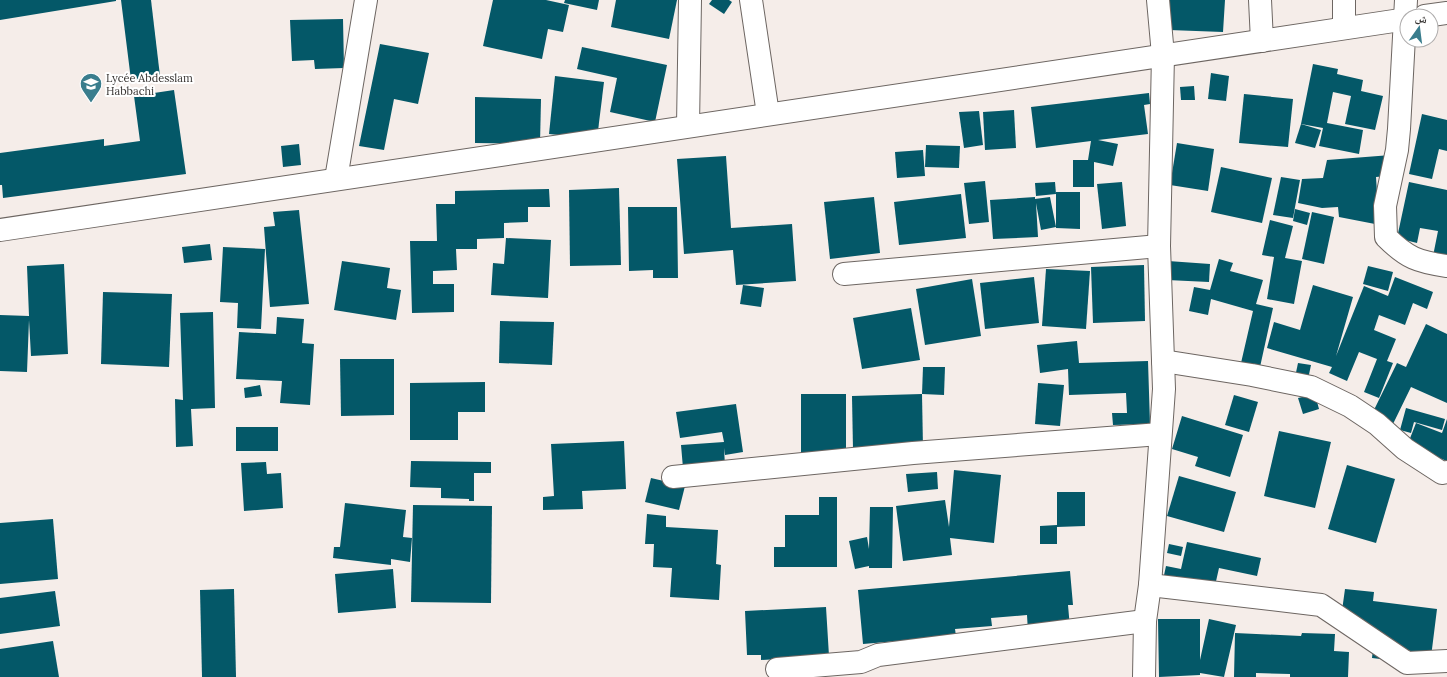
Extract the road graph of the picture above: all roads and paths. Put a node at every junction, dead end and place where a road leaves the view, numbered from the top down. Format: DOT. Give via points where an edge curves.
graph roads {
  1 [pos="366,0"];
  2 [pos="690,0"];
  3 [pos="751,0"];
  4 [pos="1158,0"];
  5 [pos="1260,0"];
  6 [pos="1344,0"];
  7 [pos="1399,16"];
  8 [pos="1344,28"];
  9 [pos="1262,41"];
  10 [pos="1407,48"];
  11 [pos="1163,55"];
  12 [pos="768,114"];
  13 [pos="688,126"];
  14 [pos="336,179"];
  15 [pos="0,230"];
  16 [pos="1159,246"];
  17 [pos="1447,266"];
  18 [pos="844,274"];
  19 [pos="1163,361"];
  20 [pos="1160,434"];
  21 [pos="1447,472"];
  22 [pos="673,477"];
  23 [pos="1150,585"];
  24 [pos="1145,621"];
  25 [pos="1447,661"];
  26 [pos="777,669"];
  27 [pos="1144,677"];
  1 -- 14 [label="street"];
  2 -- 13 [label="street"];
  3 -- 12 [label="street"];
  4 -- 11 [label="street"];
  5 -- 9 [label="street"];
  6 -- 8 [label="street"];
  7 -- 8 [label="street"];
  8 -- 9 [label="street"];
  9 -- 11 [label="street"];
  10 -- 17 [label="street" via="1397,150 1385,206 1386,237 1401,252 1422,262"];
  11 -- 12 [label="street"];
  11 -- 16 [label="street"];
  12 -- 13 [label="street"];
  13 -- 14 [label="street"];
  14 -- 15 [label="street"];
  16 -- 18 [label="street"];
  16 -- 19 [label="street"];
  19 -- 20 [label="street" via="1164,389"];
  19 -- 21 [label="street" via="1311,387 1350,406 1377,424 1405,449 1442,472"];
  20 -- 22 [label="street" via="913,452"];
  20 -- 23 [label="street"];
  23 -- 24 [label="street"];
  23 -- 25 [label="street" via="1321,605 1407,663"];
  24 -- 26 [label="street" via="878,655 861,662"];
  24 -- 27 [label="street"];
}
